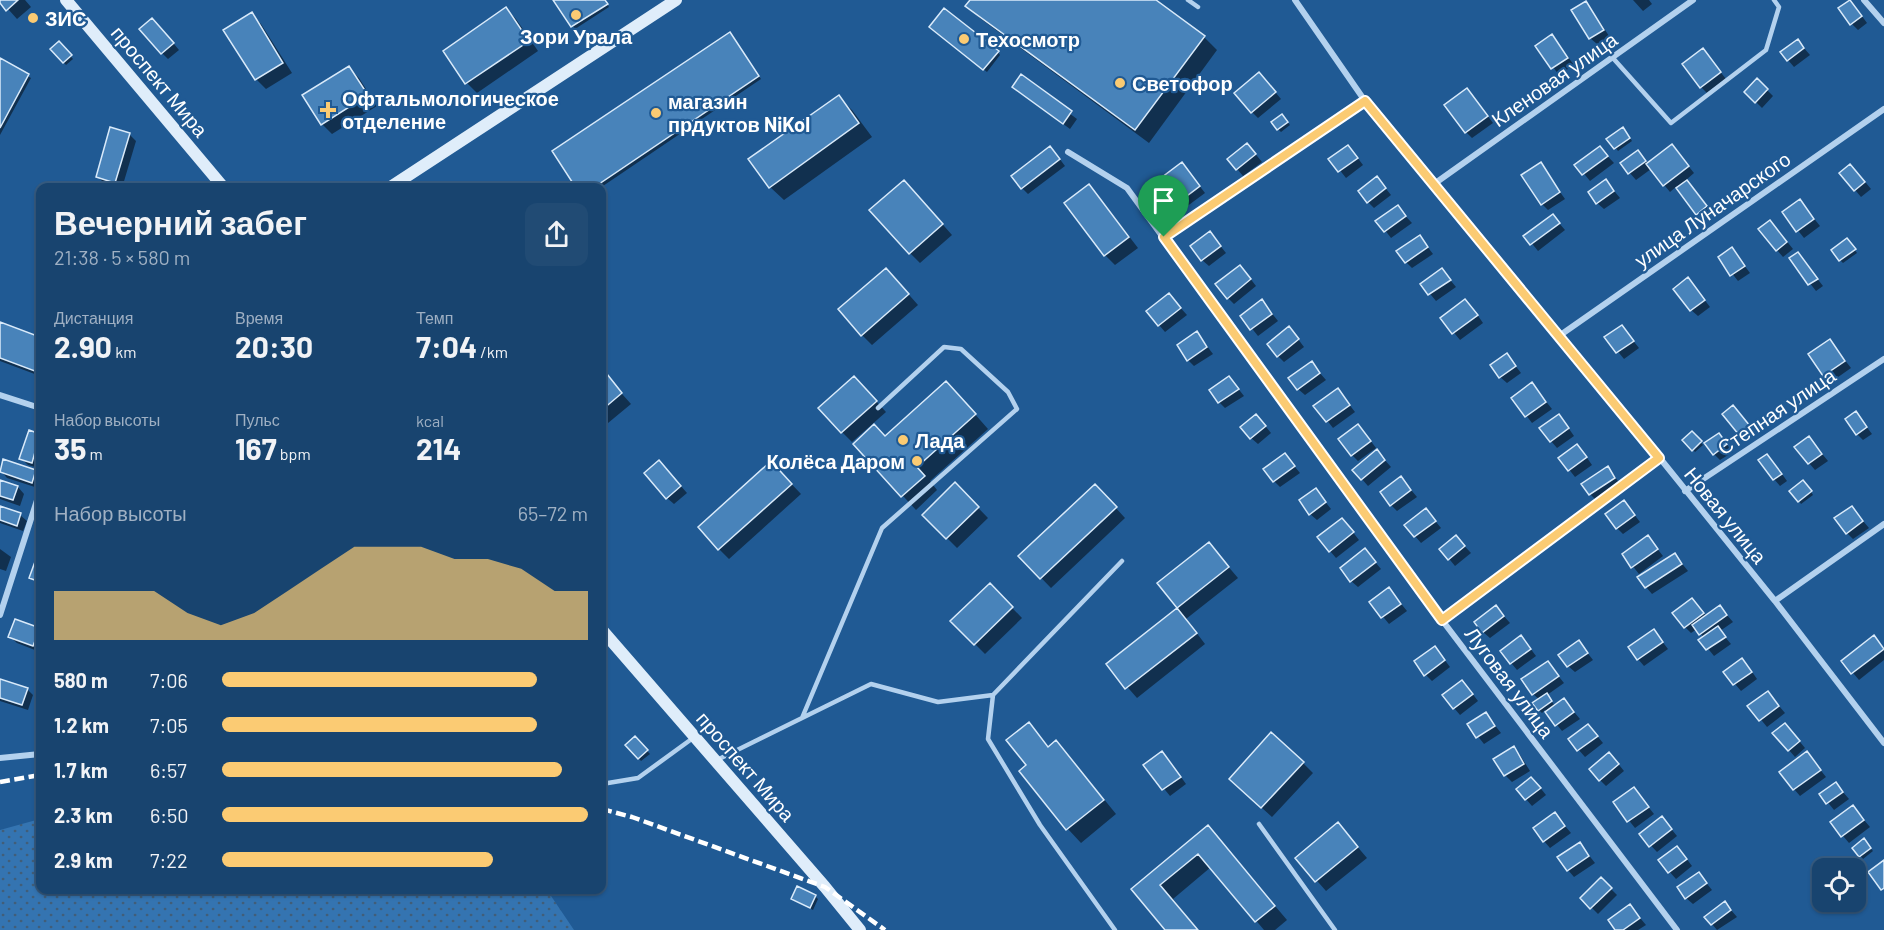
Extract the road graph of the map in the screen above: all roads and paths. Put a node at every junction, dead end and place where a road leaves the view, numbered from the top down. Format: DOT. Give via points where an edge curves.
graph roads {
  1 [pos="66,0"];
  2 [pos="676,0"];
  3 [pos="1188,0"];
  4 [pos="1295,0"];
  5 [pos="1693,0"];
  6 [pos="1774,0"];
  7 [pos="1864,0"];
  8 [pos="1198,7"];
  9 [pos="1884,23"];
  10 [pos="1612,57"];
  11 [pos="1365,101"];
  12 [pos="1884,109"];
  13 [pos="1068,152"];
  14 [pos="220,183"];
  15 [pos="397,183"];
  16 [pos="1434,184"];
  17 [pos="1164,237"];
  18 [pos="1559,336"];
  19 [pos="1884,359"];
  20 [pos="0,395"];
  21 [pos="36,407"];
  22 [pos="878,408"];
  23 [pos="1659,458"];
  24 [pos="1685,491"];
  25 [pos="36,503"];
  26 [pos="1884,524"];
  27 [pos="1122,561"];
  28 [pos="1775,601"];
  29 [pos="0,615"];
  30 [pos="1442,620"];
  31 [pos="606,635"];
  32 [pos="993,695"];
  33 [pos="802,718"];
  34 [pos="695,737"];
  35 [pos="1884,743"];
  36 [pos="36,754"];
  37 [pos="0,758"];
  38 [pos="715,761"];
  39 [pos="606,783"];
  40 [pos="1259,824"];
  41 [pos="860,930"];
  42 [pos="1115,930"];
  43 [pos="1335,930"];
  44 [pos="1677,930"];
  1 -- 14 [label="main road, проспект Мира"];
  2 -- 15 [label="main road"];
  3 -- 8 [label="lane"];
  4 -- 11 [label="street, Новая улица"];
  5 -- 10 [label="street, Кленовая улица"];
  6 -- 10 [label="lane" via="1779,7 1766,50 1671,123"];
  7 -- 9 [label="street"];
  10 -- 16 [label="street, Кленовая улица"];
  11 -- 16 [label="street, Новая улица"];
  11 -- 17 [label="street"];
  12 -- 18 [label="street, улица Луначарского"];
  13 -- 17 [label="street, Луговая улица" via="1127,188"];
  16 -- 18 [label="street, Новая улица"];
  17 -- 30 [label="street, Луговая улица"];
  18 -- 23 [label="street, Новая улица"];
  19 -- 24 [label="street, Степная улица"];
  20 -- 21 [label="street"];
  22 -- 33 [label="lane" via="944,347 961,349 1008,392 1017,410 882,528"];
  23 -- 24 [label="street, Новая улица"];
  23 -- 30 [label="lane"];
  24 -- 28 [label="street, Новая улица"];
  25 -- 29 [label="street"];
  26 -- 28 [label="street"];
  27 -- 32 [label="lane"];
  28 -- 35 [label="street, Новая улица"];
  30 -- 44 [label="street, Луговая улица"];
  31 -- 34 [label="main road, проспект Мира"];
  32 -- 33 [label="lane" via="938,702 871,684"];
  32 -- 42 [label="lane" via="988,739 1040,825"];
  33 -- 38 [label="lane"];
  34 -- 38 [label="main road, проспект Мира"];
  34 -- 39 [label="lane" via="638,778"];
  36 -- 37 [label="street"];
  38 -- 41 [label="main road, проспект Мира"];
  40 -- 43 [label="lane"];
}
